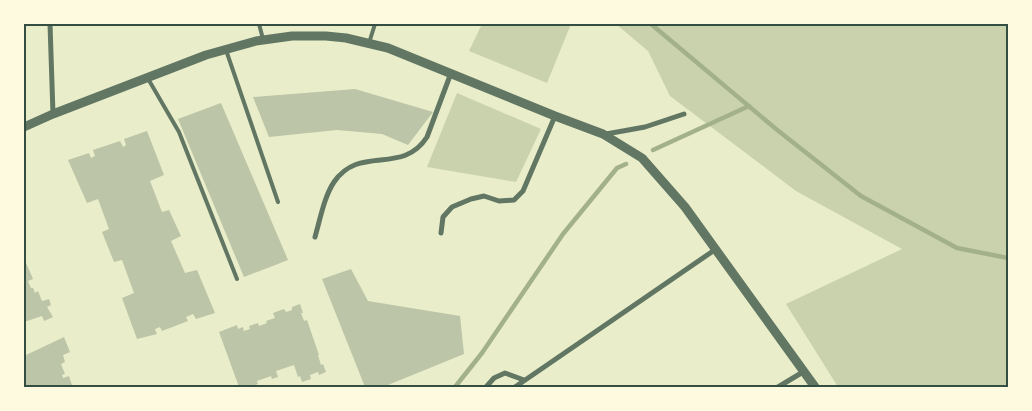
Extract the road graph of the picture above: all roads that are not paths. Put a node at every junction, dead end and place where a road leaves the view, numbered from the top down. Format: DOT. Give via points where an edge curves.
graph roads {
  1 [pos="50,24"];
  2 [pos="259,24"];
  3 [pos="375,24"];
  4 [pos="263,40"];
  5 [pos="369,43"];
  6 [pos="226,49"];
  7 [pos="451,73"];
  8 [pos="147,78"];
  9 [pos="53,114"];
  10 [pos="684,114"];
  11 [pos="555,116"];
  12 [pos="24,127"];
  13 [pos="603,134"];
  14 [pos="278,202"];
  15 [pos="441,233"];
  16 [pos="315,237"];
  17 [pos="717,249"];
  18 [pos="237,279"];
  19 [pos="803,372"];
  20 [pos="524,380"];
  21 [pos="486,387"];
  22 [pos="514,387"];
  23 [pos="778,387"];
  24 [pos="815,387"];
  1 -- 9 [label="street"];
  2 -- 4 [label="lane"];
  3 -- 5 [label="lane"];
  4 -- 5 [label="street" via="314,35"];
  4 -- 6 [label="street"];
  5 -- 7 [label="street"];
  6 -- 8 [label="street"];
  6 -- 14 [label="lane"];
  7 -- 11 [label="street"];
  7 -- 16 [label="street" via="422,144 402,158 368,160 341,173 330,188"];
  8 -- 9 [label="street"];
  8 -- 18 [label="lane" via="179,132"];
  9 -- 12 [label="street"];
  10 -- 13 [label="street" via="645,127"];
  11 -- 13 [label="street"];
  11 -- 15 [label="street" via="523,191 514,200 499,201 484,196 452,207 443,217"];
  13 -- 17 [label="street" via="642,158"];
  17 -- 19 [label="street"];
  17 -- 20 [label="street"];
  19 -- 23 [label="street"];
  19 -- 24 [label="street"];
  20 -- 21 [label="street" via="505,373"];
  20 -- 22 [label="street"];
}
